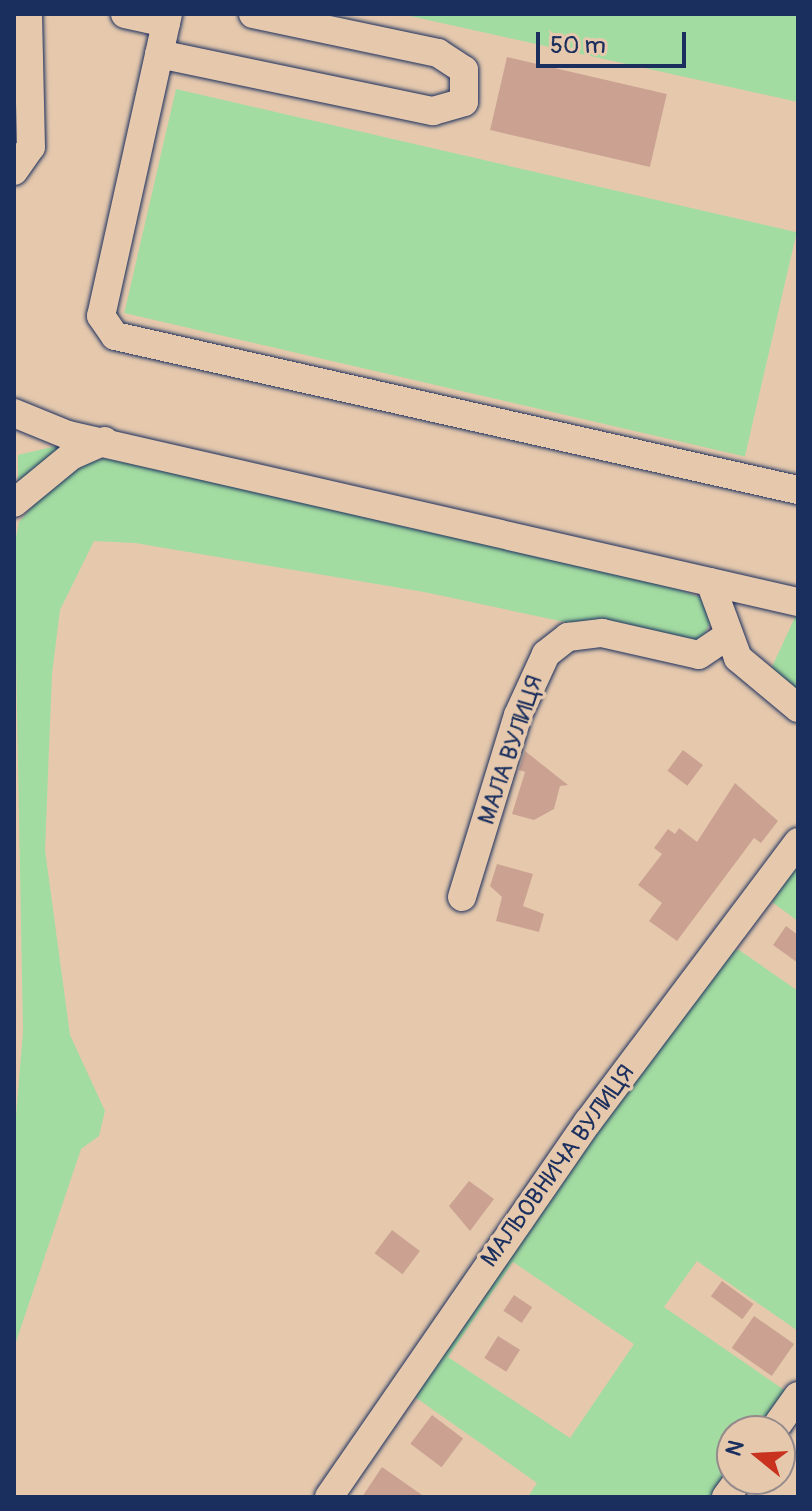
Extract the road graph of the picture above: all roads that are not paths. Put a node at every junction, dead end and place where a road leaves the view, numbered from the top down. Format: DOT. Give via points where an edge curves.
graph roads {
  1 [pos="28,14"];
  2 [pos="125,14"];
  3 [pos="253,14"];
  4 [pos="167,18"];
  5 [pos="159,54"];
  6 [pos="14,171"];
  7 [pos="14,413"];
  8 [pos="105,441"];
  9 [pos="798,490"];
  10 [pos="14,503"];
  11 [pos="710,582"];
  12 [pos="798,602"];
  13 [pos="727,636"];
  14 [pos="798,708"];
  15 [pos="798,842"];
  16 [pos="462,897"];
  17 [pos="798,1396"];
  18 [pos="784,1415"];
  19 [pos="329,1497"];
  1 -- 6 [label="street" via="31,147"];
  2 -- 4 [label="street"];
  3 -- 5 [label="street" via="438,53 464,70 464,102 433,111"];
  4 -- 5 [label="street"];
  5 -- 9 [label="street" via="101,316 115,336"];
  7 -- 8 [label="street" via="37,425"];
  8 -- 10 [label="street" via="71,456"];
  8 -- 11 [label="street"];
  11 -- 12 [label="street"];
  11 -- 13 [label="street"];
  13 -- 14 [label="street" via="738,658"];
  13 -- 16 [label="street, МАЛА ВУЛИЦЯ" via="699,655 602,633 568,637 546,654 518,715"];
  15 -- 19 [label="street, МАЛЬОВНИЧА ВУЛИЦЯ" via="588,1122"];
  17 -- 18 [label="street"];
}
